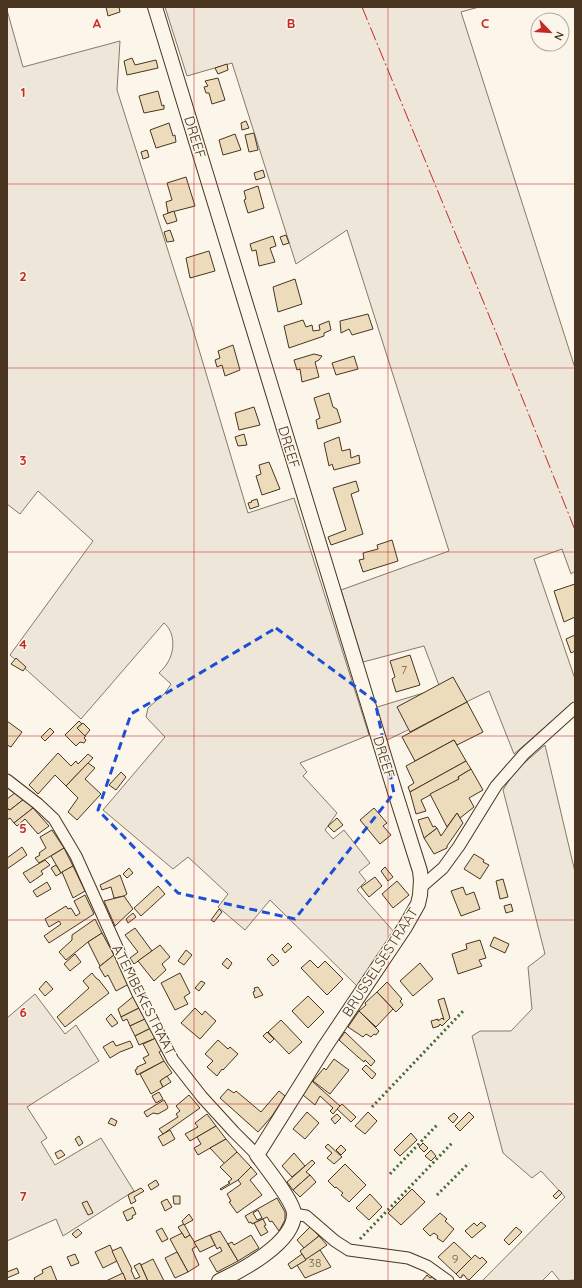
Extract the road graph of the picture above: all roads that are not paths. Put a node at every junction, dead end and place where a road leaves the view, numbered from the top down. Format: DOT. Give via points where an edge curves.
graph roads {
  1 [pos="155,7"];
  2 [pos="575,708"];
  3 [pos="7,780"];
  4 [pos="420,888"];
  5 [pos="257,1155"];
  6 [pos="294,1214"];
  7 [pos="219,1281"];
  8 [pos="448,1281"];
  1 -- 4 [label="street, DREEF" via="420,871"];
  2 -- 4 [label="street, BRUSSELSESTRAAT" via="519,759 496,786 443,868"];
  3 -- 5 [label="street, ATEMBEKESTRAAT" via="54,819 76,856 138,994 173,1060 202,1097"];
  4 -- 5 [label="street, BRUSSELSESTRAAT" via="418,904 405,927 324,1048"];
  5 -- 6 [label="street, ATEMBEKESTRAAT" via="291,1205"];
  6 -- 7 [label="street" via="284,1237 259,1260"];
  6 -- 8 [label="street" via="306,1216 335,1241 350,1250 408,1258 427,1266"];
}
